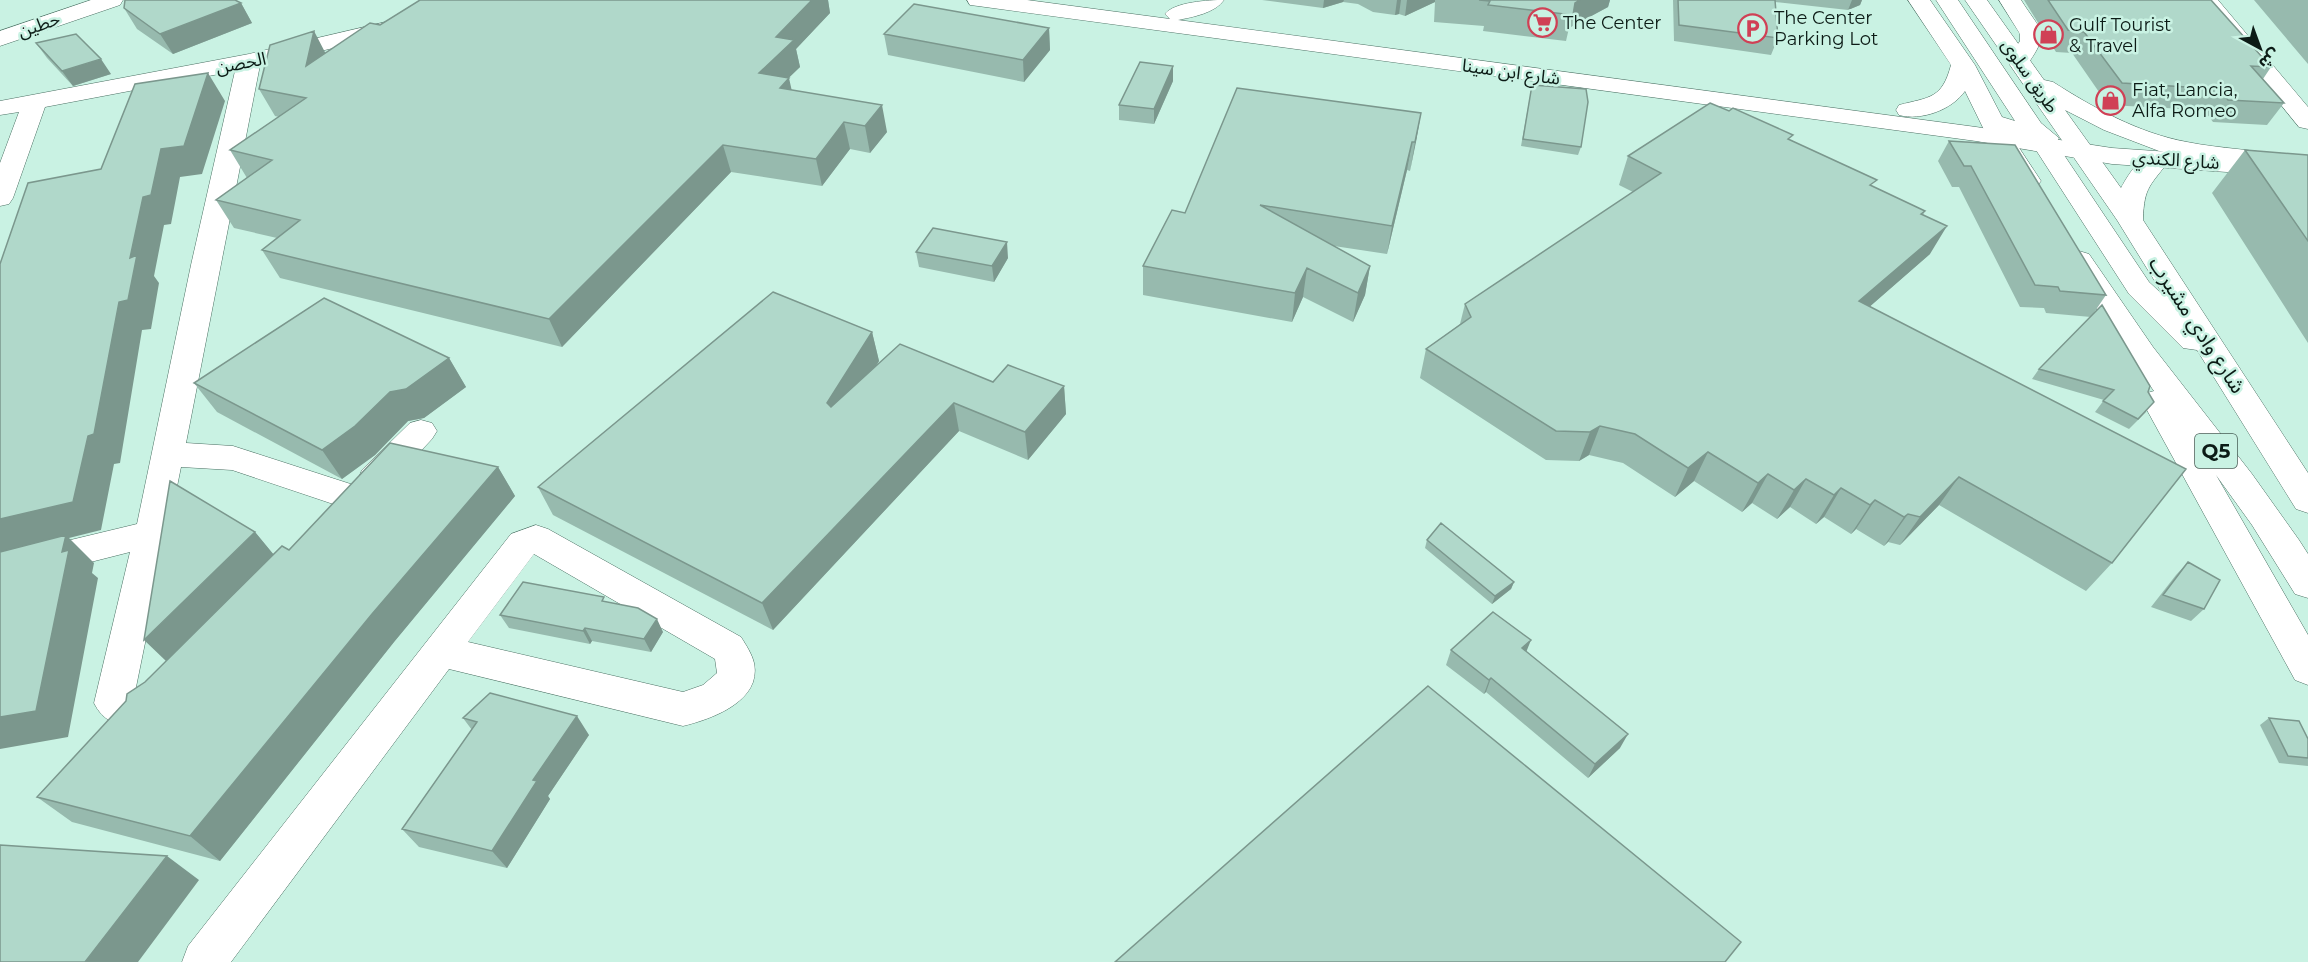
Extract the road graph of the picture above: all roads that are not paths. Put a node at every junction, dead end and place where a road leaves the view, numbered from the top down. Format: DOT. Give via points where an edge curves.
graph roads {
  1 [pos="112,0"];
  2 [pos="978,0"];
  3 [pos="1074,0"];
  4 [pos="1919,0"];
  5 [pos="1947,0"];
  6 [pos="1976,0"];
  7 [pos="2010,0"];
  8 [pos="2207,0"];
  9 [pos="1230,10"];
  10 [pos="1176,14"];
  11 [pos="403,24"];
  12 [pos="0,39"];
  13 [pos="2019,60"];
  14 [pos="249,62"];
  15 [pos="1963,65"];
  16 [pos="2033,80"];
  17 [pos="35,102"];
  18 [pos="0,108"];
  19 [pos="1908,110"];
  20 [pos="2308,122"];
  21 [pos="1996,130"];
  22 [pos="2038,137"];
  23 [pos="2077,143"];
  24 [pos="2157,159"];
  25 [pos="2282,163"];
  26 [pos="2308,165"];
  27 [pos="0,198"];
  28 [pos="2044,206"];
  29 [pos="2130,220"];
  30 [pos="2062,234"];
  31 [pos="2119,321"];
  32 [pos="2228,373"];
  33 [pos="421,431"];
  34 [pos="167,454"];
  35 [pos="2304,488"];
  36 [pos="354,498"];
  37 [pos="330,523"];
  38 [pos="152,533"];
  39 [pos="0,571"];
  40 [pos="2308,584"];
  41 [pos="439,651"];
  42 [pos="2308,669"];
  43 [pos="184,670"];
  44 [pos="204,962"];
  1 -- 12 [label="street, حطين"];
  2 -- 21 [label="street, شارع ابن سينا"];
  3 -- 10 [label="street, شارع ابن سينا"];
  4 -- 15 [label="street"];
  5 -- 22 [label="street"];
  6 -- 13 [label="street, طريق سلوى / Q5"];
  7 -- 13 [label="street" via="2031,34"];
  8 -- 20 [label="street"];
  9 -- 10 [label="street, شارع ابن سينا"];
  9 -- 10 [label="street"];
  9 -- 19 [label="street, شارع ابن سينا"];
  11 -- 14 [label="street, الحصن"];
  13 -- 16 [label="street, طريق سلوى / Q5"];
  14 -- 17 [label="street, الحصن"];
  14 -- 34 [label="street"];
  15 -- 19 [label="street" via="1958,85 1949,97"];
  15 -- 21 [label="street"];
  16 -- 23 [label="street, طريق سلوى / Q5"];
  16 -- 25 [label="street" via="2090,114 2157,143"];
  17 -- 18 [label="street, الحصن"];
  17 -- 27 [label="street"];
  19 -- 21 [label="street, شارع ابن سينا"];
  21 -- 22 [label="street, شارع ابن سينا"];
  21 -- 28 [label="street"];
  22 -- 23 [label="street, شارع الكندي"];
  22 -- 32 [label="street" via="2139,288"];
  23 -- 24 [label="street, شارع الكندي"];
  23 -- 29 [label="street, شارع وادي مشيرب / Q5"];
  24 -- 25 [label="street, شارع الكندي"];
  24 -- 29 [label="street" via="2133,187"];
  25 -- 26 [label="street, شارع الكندي"];
  29 -- 32 [label="street, شارع وادي مشيرب / Q5"];
  30 -- 31 [label="street, Q5"];
  31 -- 40 [label="street, Q5" via="2244,488"];
  31 -- 42 [label="street" via="2165,414"];
  32 -- 35 [label="street, شارع وادي مشيرب / Q5"];
  33 -- 36 [label="street"];
  34 -- 36 [label="street" via="233,458"];
  34 -- 38 [label="street"];
  36 -- 37 [label="street"];
  38 -- 39 [label="street"];
  38 -- 43 [label="street" via="113,702 126,711 138,709 160,695"];
  41 -- 41 [label="street" via="682,709 709,703 720,695 730,686 737,665 728,648 536,538 523,543"];
  41 -- 44 [label="street"];
}
